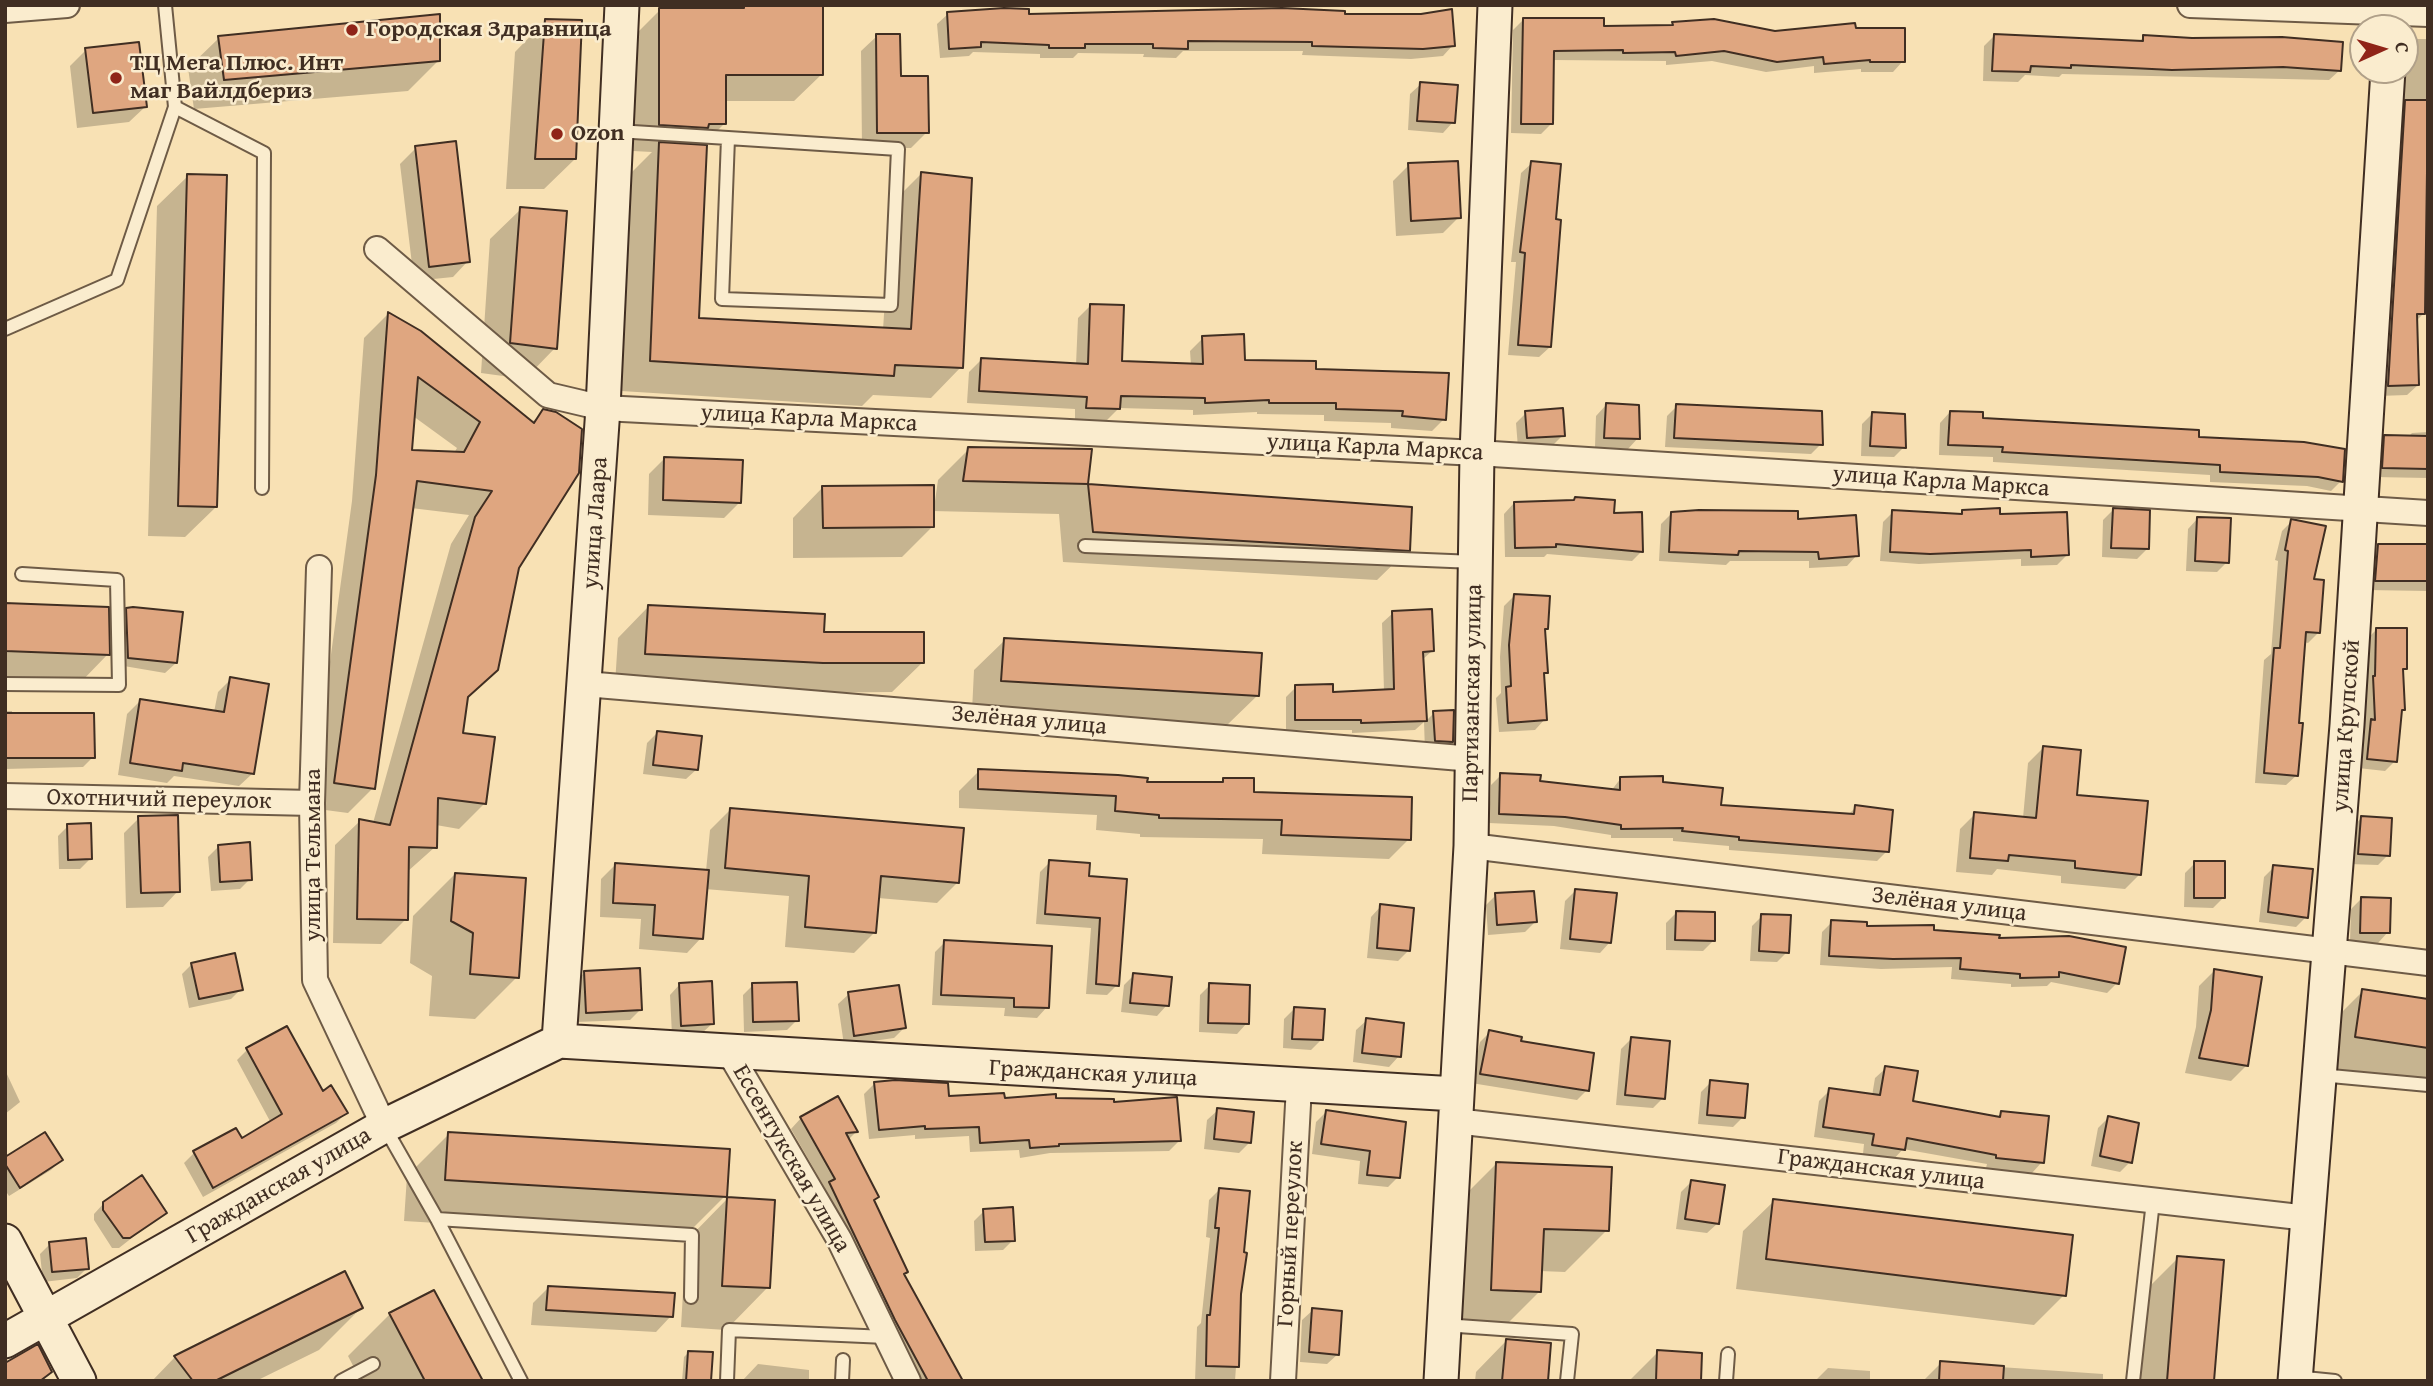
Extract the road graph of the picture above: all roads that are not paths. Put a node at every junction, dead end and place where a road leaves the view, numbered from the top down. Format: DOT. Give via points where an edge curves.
graph roads {
  1 [pos="67,5"];
  2 [pos="165,5"];
  3 [pos="622,5"];
  4 [pos="1495,5"];
  5 [pos="2190,5"];
  6 [pos="5,10"];
  7 [pos="2371,14"];
  8 [pos="2387,84"];
  9 [pos="175,107"];
  10 [pos="616,131"];
  11 [pos="728,138"];
  12 [pos="377,249"];
  13 [pos="5,329"];
  14 [pos="603,408"];
  15 [pos="1477,453"];
  16 [pos="262,488"];
  17 [pos="2361,509"];
  18 [pos="2428,513"];
  19 [pos="1085,546"];
  20 [pos="1475,562"];
  21 [pos="319,568"];
  22 [pos="22,574"];
  23 [pos="5,684"];
  24 [pos="585,684"];
  25 [pos="1473,759"];
  26 [pos="5,796"];
  27 [pos="313,803"];
  28 [pos="1471,846"];
  29 [pos="2331,952"];
  30 [pos="2428,963"];
  31 [pos="559,1041"];
  32 [pos="729,1052"];
  33 [pos="2319,1075"];
  34 [pos="2428,1085"];
  35 [pos="1299,1086"];
  36 [pos="1455,1107"];
  37 [pos="384,1126"];
  38 [pos="2153,1201"];
  39 [pos="2308,1218"];
  40 [pos="437,1219"];
  41 [pos="5,1241"];
  42 [pos="691,1297"];
  43 [pos="46,1318"];
  44 [pos="1443,1325"];
  45 [pos="886,1337"];
  46 [pos="5,1341"];
  47 [pos="1728,1354"];
  48 [pos="843,1360"];
  49 [pos="373,1364"];
  50 [pos="2295,1379"];
  51 [pos="79,1381"];
  52 [pos="341,1381"];
  53 [pos="520,1381"];
  54 [pos="727,1381"];
  55 [pos="842,1381"];
  56 [pos="908,1381"];
  57 [pos="1283,1381"];
  58 [pos="1441,1381"];
  59 [pos="1567,1381"];
  60 [pos="1726,1381"];
  61 [pos="2133,1381"];
  62 [pos="2335,1381"];
  1 -- 6 [label="street"];
  2 -- 9 [label="lane"];
  3 -- 10 [label="street, улица Лаара"];
  4 -- 15 [label="street, Партизанская улица"];
  5 -- 7 [label="street"];
  8 -- 17 [label="street, улица Крупской"];
  9 -- 13 [label="lane" via="117,281"];
  9 -- 16 [label="lane" via="264,153"];
  10 -- 11 [label="lane"];
  10 -- 14 [label="street, улица Лаара"];
  11 -- 11 [label="lane" via="722,299 891,305 898,149"];
  12 -- 14 [label="street, улица Карла Маркса" via="548,395"];
  14 -- 15 [label="street, улица Карла Маркса"];
  14 -- 24 [label="street, улица Лаара"];
  15 -- 17 [label="street, улица Карла Маркса"];
  15 -- 20 [label="street, Партизанская улица"];
  17 -- 18 [label="street, улица Карла Маркса"];
  17 -- 29 [label="street, улица Крупской"];
  19 -- 20 [label="lane"];
  20 -- 25 [label="street, Партизанская улица"];
  21 -- 27 [label="street, улица Тельмана"];
  22 -- 23 [label="lane" via="117,580 119,685"];
  24 -- 25 [label="street, Зелёная улица"];
  24 -- 31 [label="street, улица Лаара"];
  25 -- 28 [label="street, Партизанская улица"];
  26 -- 27 [label="street, Охотничий переулок"];
  27 -- 37 [label="street, улица Тельмана" via="315,980"];
  28 -- 29 [label="street, Зелёная улица"];
  28 -- 36 [label="street, Партизанская улица"];
  29 -- 30 [label="street, Зелёная улица"];
  29 -- 33 [label="street, улица Крупской"];
  31 -- 32 [label="street, Ессентукская улица"];
  31 -- 37 [label="street, Гражданская улица"];
  32 -- 35 [label="street, Гражданская улица"];
  32 -- 45 [label="street, Ессентукская улица" via="839,1239"];
  33 -- 34 [label="lane"];
  33 -- 39 [label="street, улица Крупской"];
  35 -- 36 [label="street, Гражданская улица"];
  35 -- 57 [label="street, Горный переулок"];
  36 -- 38 [label="street, Гражданская улица"];
  36 -- 44 [label="street, Партизанская улица"];
  37 -- 40 [label="lane"];
  37 -- 43 [label="street, Гражданская улица"];
  38 -- 39 [label="street, Гражданская улица"];
  38 -- 61 [label="lane"];
  39 -- 50 [label="street, улица Крупской"];
  40 -- 42 [label="lane" via="692,1234"];
  40 -- 53 [label="lane"];
  41 -- 43 [label="street"];
  43 -- 46 [label="street, Гражданская улица"];
  43 -- 51 [label="street"];
  44 -- 58 [label="street, Партизанская улица"];
  44 -- 59 [label="lane" via="1572,1334"];
  45 -- 54 [label="lane" via="729,1330"];
  45 -- 56 [label="street, Ессентукская улица"];
  47 -- 60 [label="lane"];
  48 -- 55 [label="lane"];
  49 -- 52 [label="lane"];
  50 -- 62 [label="lane"];
}
